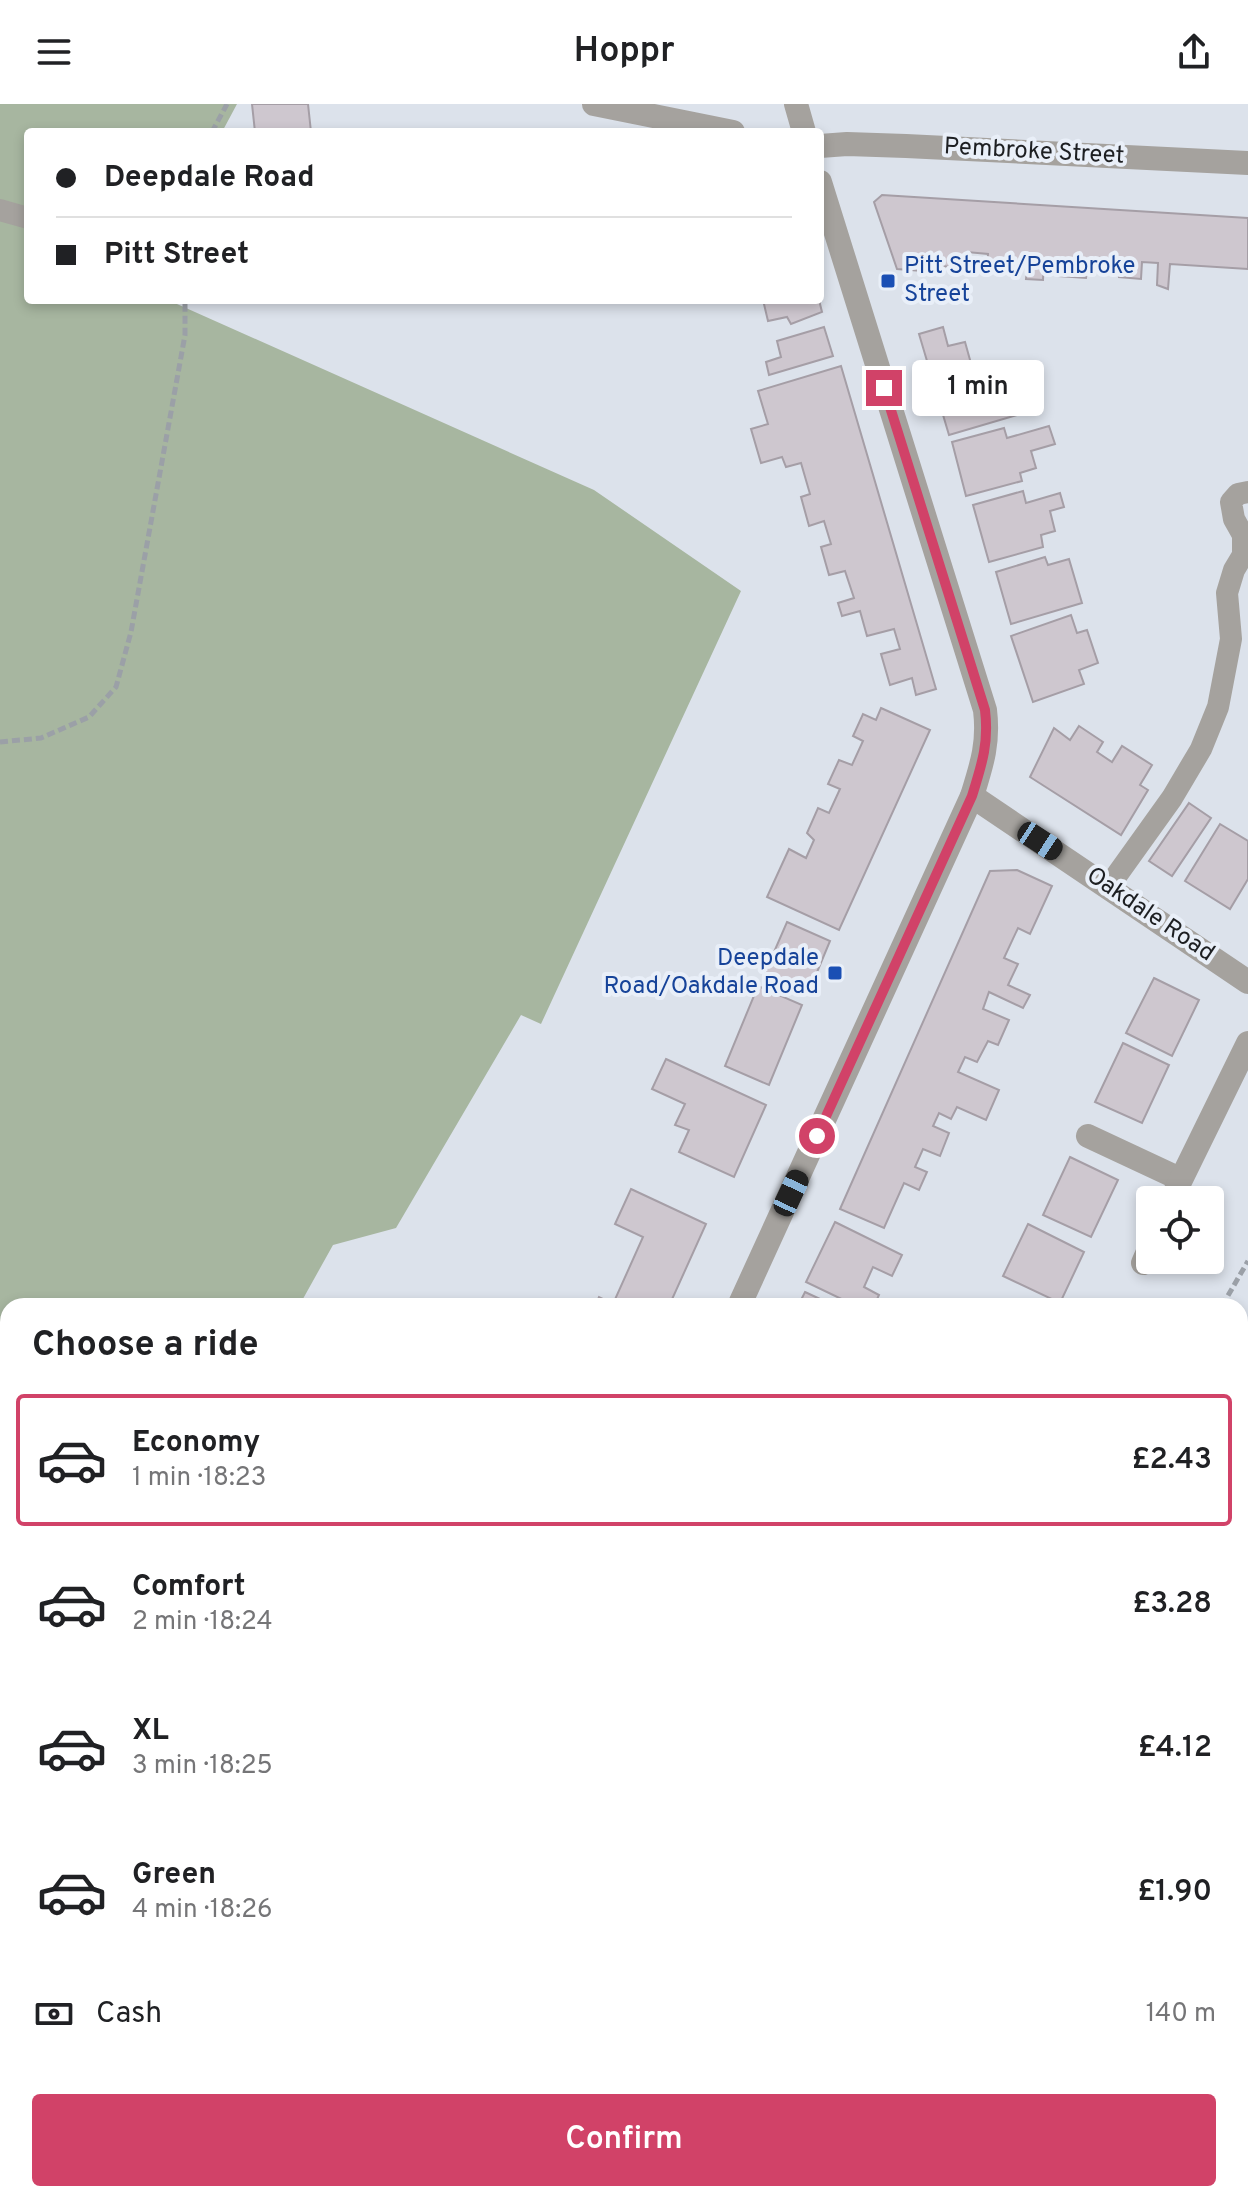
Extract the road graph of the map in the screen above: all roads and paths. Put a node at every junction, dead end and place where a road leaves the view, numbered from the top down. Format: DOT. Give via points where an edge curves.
graph roads {
  1 [pos="227,104"];
  2 [pos="594,104"];
  3 [pos="796,104"];
  4 [pos="214,128"];
  5 [pos="713,128"];
  6 [pos="803,128"];
  7 [pos="824,146"];
  8 [pos="1248,163"];
  9 [pos="824,195"];
  10 [pos="0,210"];
  11 [pos="24,217"];
  12 [pos="185,304"];
  13 [pos="1248,492"];
  14 [pos="0,742"];
  15 [pos="972,796"];
  16 [pos="1109,886"];
  17 [pos="1248,982"];
  18 [pos="1248,1043"];
  19 [pos="1088,1136"];
  20 [pos="1170,1186"];
  21 [pos="1176,1186"];
  22 [pos="1248,1261"];
  23 [pos="743,1298"];
  24 [pos="1227,1298"];
  1 -- 4 [label="path"];
  2 -- 5 [label="street"];
  3 -- 6 [label="street"];
  7 -- 8 [label="street, Pembroke Street"];
  9 -- 15 [label="street" via="985,710 988,734"];
  10 -- 11 [label="lane"];
  12 -- 14 [label="path" via="185,335 131,632 116,687 89,717 41,738"];
  13 -- 16 [label="lane" via="1231,502 1243,535 1243,555 1227,593 1231,639 1218,707 1179,786"];
  15 -- 16 [label="street, Oakdale Road"];
  15 -- 23 [label="street"];
  16 -- 17 [label="street, Oakdale Road"];
  18 -- 21 [label="street"];
  19 -- 20 [label="street"];
  22 -- 24 [label="path"];
}
